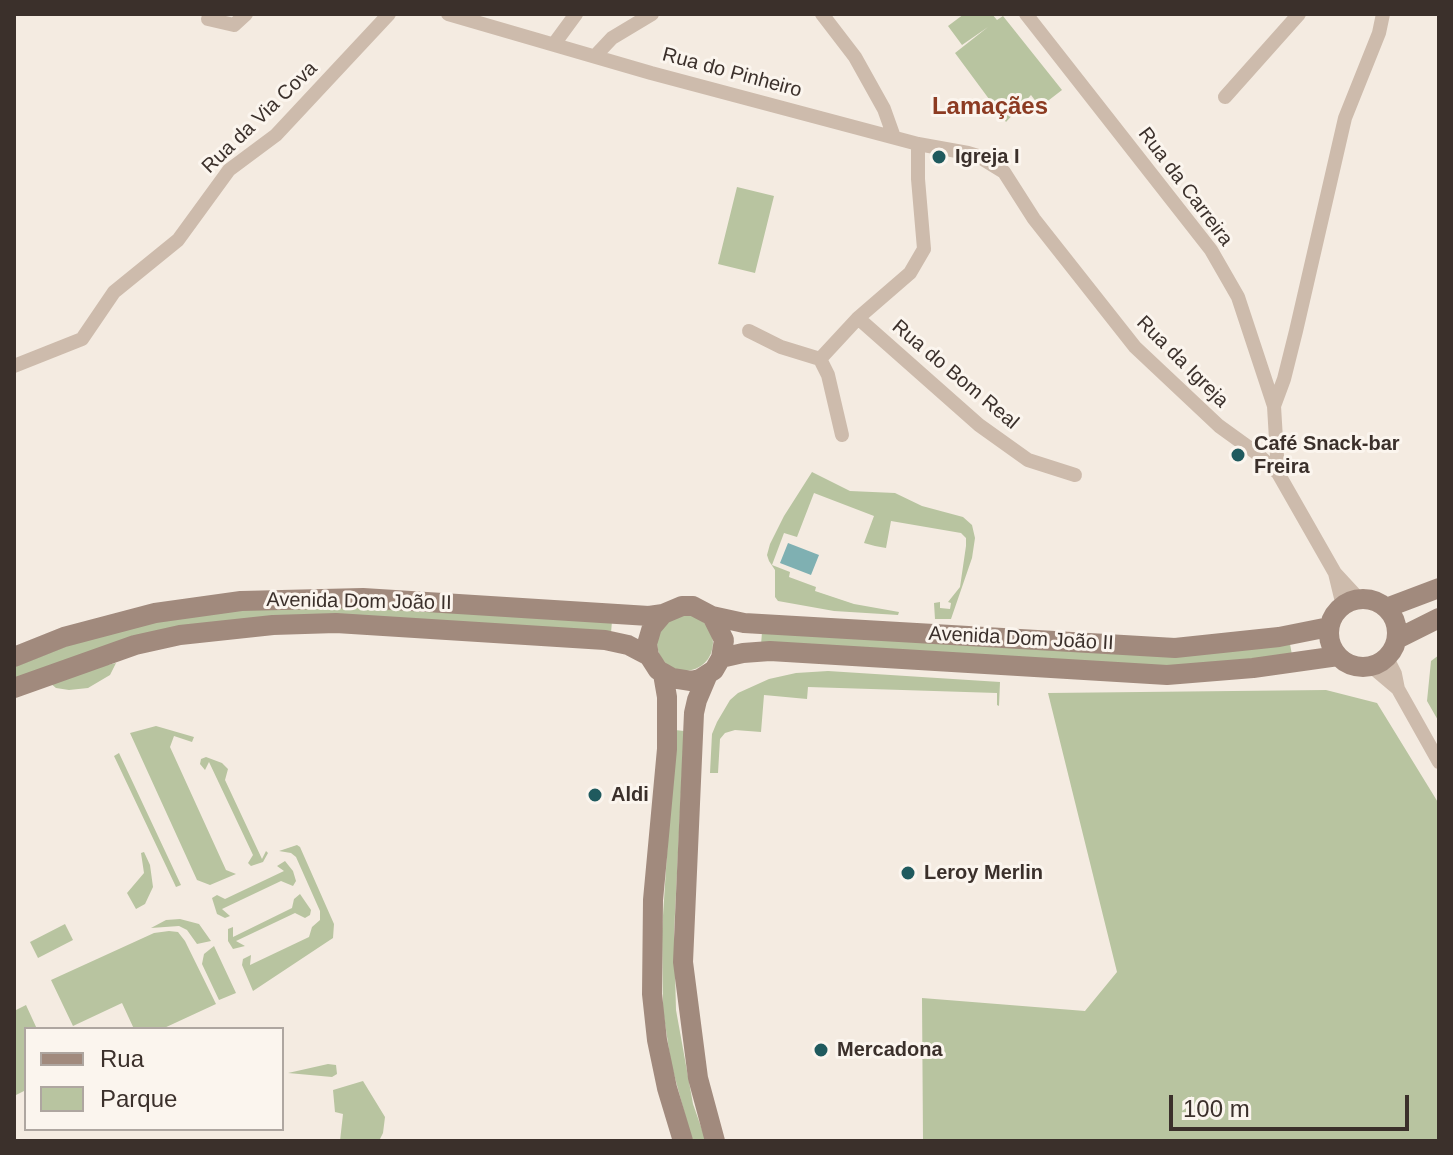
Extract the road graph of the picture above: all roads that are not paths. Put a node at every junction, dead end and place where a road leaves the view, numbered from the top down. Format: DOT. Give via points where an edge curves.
graph roads {
  1 [pos="213,14"];
  2 [pos="246,14"];
  3 [pos="389,14"];
  4 [pos="448,14"];
  5 [pos="576,14"];
  6 [pos="652,14"];
  7 [pos="822,14"];
  8 [pos="1026,14"];
  9 [pos="1299,14"];
  10 [pos="1383,14"];
  11 [pos="554,44"];
  12 [pos="596,55"];
  13 [pos="1225,97"];
  14 [pos="894,137"];
  15 [pos="918,144"];
  16 [pos="1004,172"];
  17 [pos="858,318"];
  18 [pos="749,331"];
  19 [pos="820,359"];
  20 [pos="14,366"];
  21 [pos="1274,406"];
  22 [pos="842,435"];
  23 [pos="1278,473"];
  24 [pos="1075,475"];
  25 [pos="1439,588"];
  26 [pos="1351,602"];
  27 [pos="1386,608"];
  28 [pos="663,614"];
  29 [pos="712,616"];
  30 [pos="1439,618"];
  31 [pos="1329,627"];
  32 [pos="1397,639"];
  33 [pos="649,656"];
  34 [pos="1338,656"];
  35 [pos="14,657"];
  36 [pos="1379,662"];
  37 [pos="715,666"];
  38 [pos="663,674"];
  39 [pos="14,688"];
  40 [pos="1439,762"];
  41 [pos="683,1141"];
  42 [pos="715,1141"];
  1 -- 2 [label="street" via="208,19 234,25"];
  3 -- 20 [label="street, Rua da Via Cova" via="276,135 229,170 178,240 114,292 82,339"];
  4 -- 11 [label="street, Rua do Pinheiro"];
  5 -- 11 [label="street"];
  6 -- 12 [label="street" via="612,38"];
  7 -- 14 [label="street" via="855,57"];
  8 -- 21 [label="street, Rua da Carreira" via="1211,250 1238,297"];
  9 -- 13 [label="street"];
  10 -- 21 [label="street" via="1345,118"];
  11 -- 12 [label="street, Rua do Pinheiro"];
  12 -- 14 [label="street, Rua do Pinheiro"];
  14 -- 15 [label="street, Rua do Pinheiro"];
  15 -- 16 [label="street, Rua do Pinheiro" via="978,156"];
  15 -- 17 [label="street, Rua do Bom Real" via="924,249 910,273"];
  16 -- 23 [label="street, Rua da Igreja" via="1034,219 1135,347"];
  17 -- 19 [label="street, Rua do Bom Real"];
  17 -- 24 [label="street, Rua do Bom Real" via="1003,443 1028,460"];
  18 -- 19 [label="street"];
  19 -- 22 [label="street"];
  21 -- 23 [label="street"];
  23 -- 26 [label="street, Rua da Igreja"];
  25 -- 27 [label="main road"];
  26 -- 27 [label="main road" via="1376,602"];
  26 -- 31 [label="main road"];
  27 -- 32 [label="main road" via="1395,620"];
  28 -- 29 [label="main road, Avenida Dom João II" via="693,606"];
  28 -- 33 [label="main road" via="649,634"];
  28 -- 35 [label="main road, Avenida Dom João II" via="351,598 241,601 155,613 64,637"];
  29 -- 31 [label="main road, Avenida Dom João II" via="744,623 1175,648"];
  29 -- 37 [label="main road" via="724,640"];
  30 -- 32 [label="main road"];
  31 -- 34 [label="main road"];
  32 -- 36 [label="main road"];
  33 -- 38 [label="main road"];
  33 -- 39 [label="main road, Avenida Dom João II" via="605,640 336,623 273,625 135,645"];
  34 -- 36 [label="main road, Avenida Dom João II" via="1354,667"];
  34 -- 37 [label="main road, Avenida Dom João II" via="1167,675 770,651 743,653"];
  36 -- 40 [label="street"];
  37 -- 38 [label="main road, Avenida Dom João II" via="691,681"];
  37 -- 42 [label="main road" via="694,713 683,962 698,1078"];
  38 -- 41 [label="main road" via="667,749 653,900 652,994 667,1088"];
}
